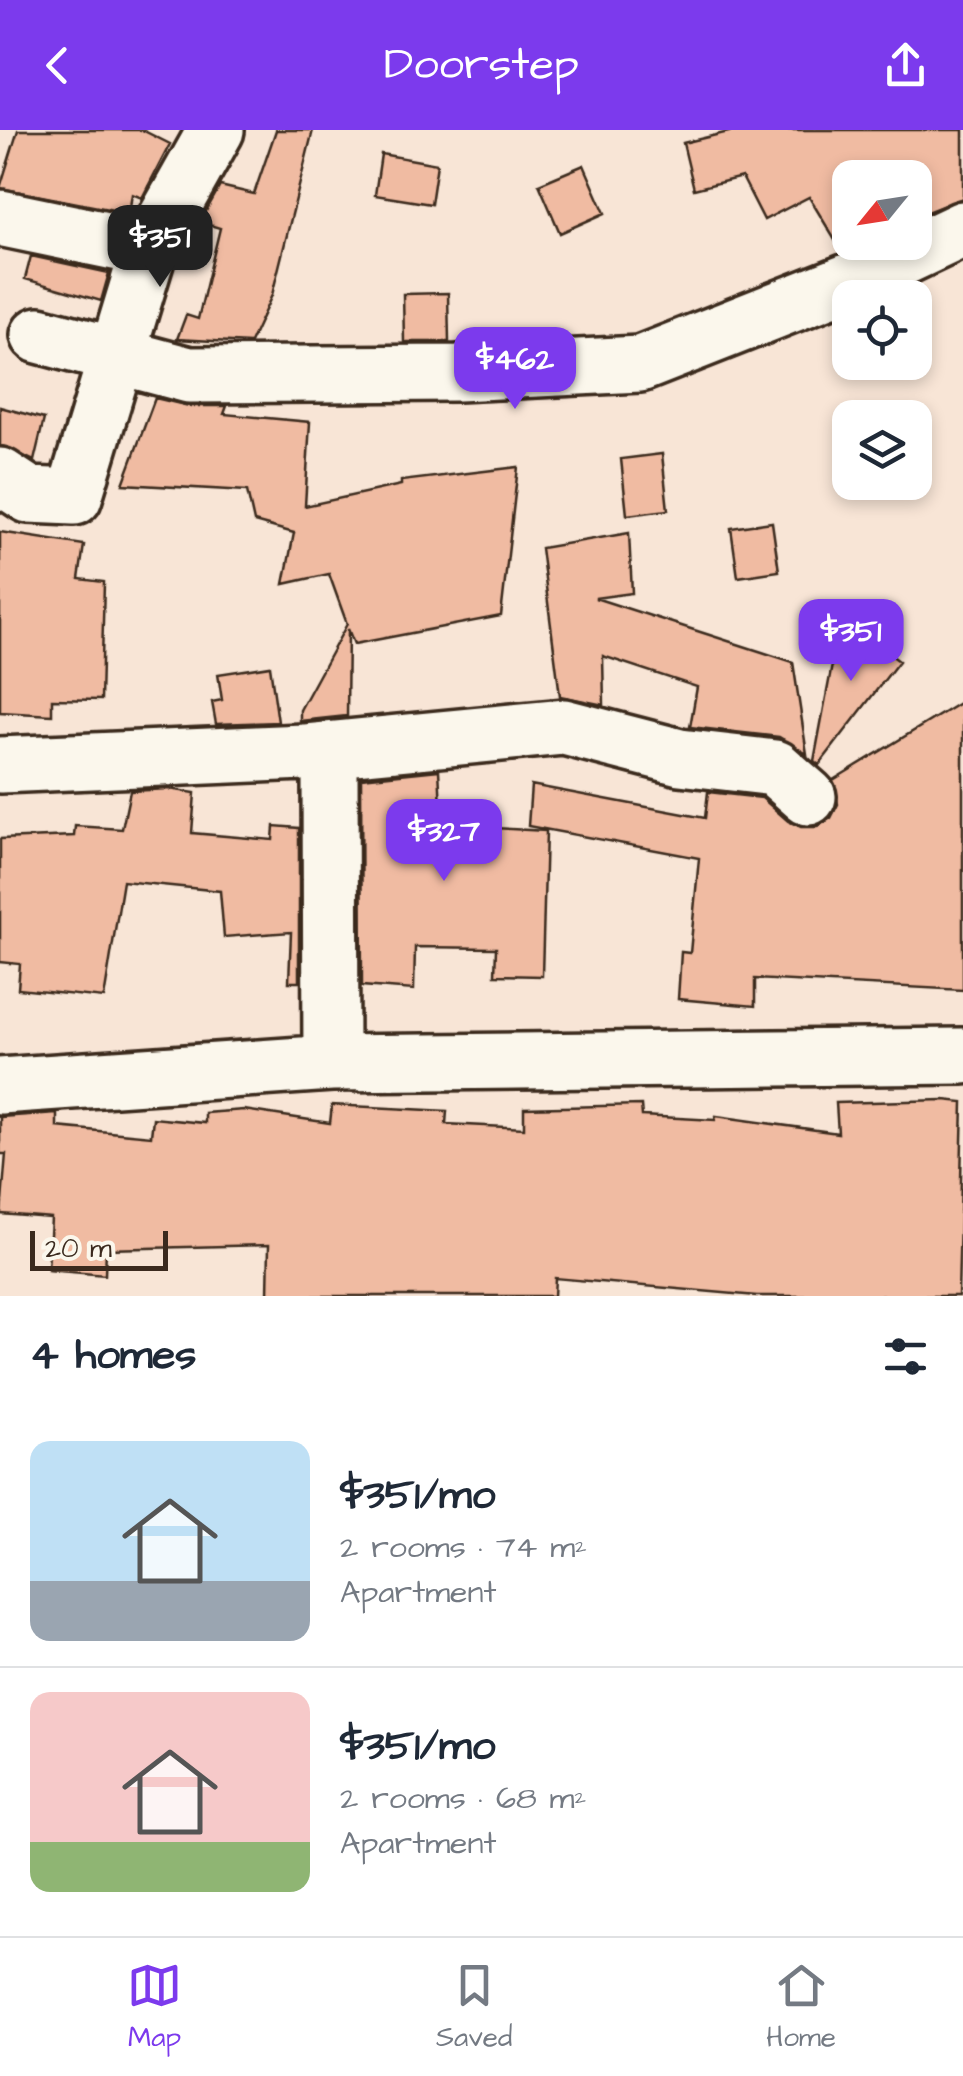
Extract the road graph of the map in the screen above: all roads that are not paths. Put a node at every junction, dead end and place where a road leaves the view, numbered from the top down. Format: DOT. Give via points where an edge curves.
graph roads {
  1 [pos="216,130"];
  2 [pos="0,218"];
  3 [pos="963,229"];
  4 [pos="149,248"];
  5 [pos="39,335"];
  6 [pos="117,356"];
  7 [pos="0,476"];
  8 [pos="304,752"];
  9 [pos="0,765"];
  10 [pos="808,796"];
  11 [pos="963,1056"];
  12 [pos="331,1063"];
  13 [pos="0,1086"];
  1 -- 4 [label="street"];
  2 -- 4 [label="street"];
  3 -- 6 [label="street" via="640,364 189,375"];
  4 -- 6 [label="street"];
  5 -- 6 [label="street"];
  6 -- 7 [label="street" via="74,497 29,495"];
  8 -- 9 [label="street"];
  8 -- 10 [label="street" via="564,727 680,758 775,768"];
  8 -- 12 [label="street" via="322,758 330,771"];
  11 -- 12 [label="street"];
  12 -- 13 [label="street"];
}
